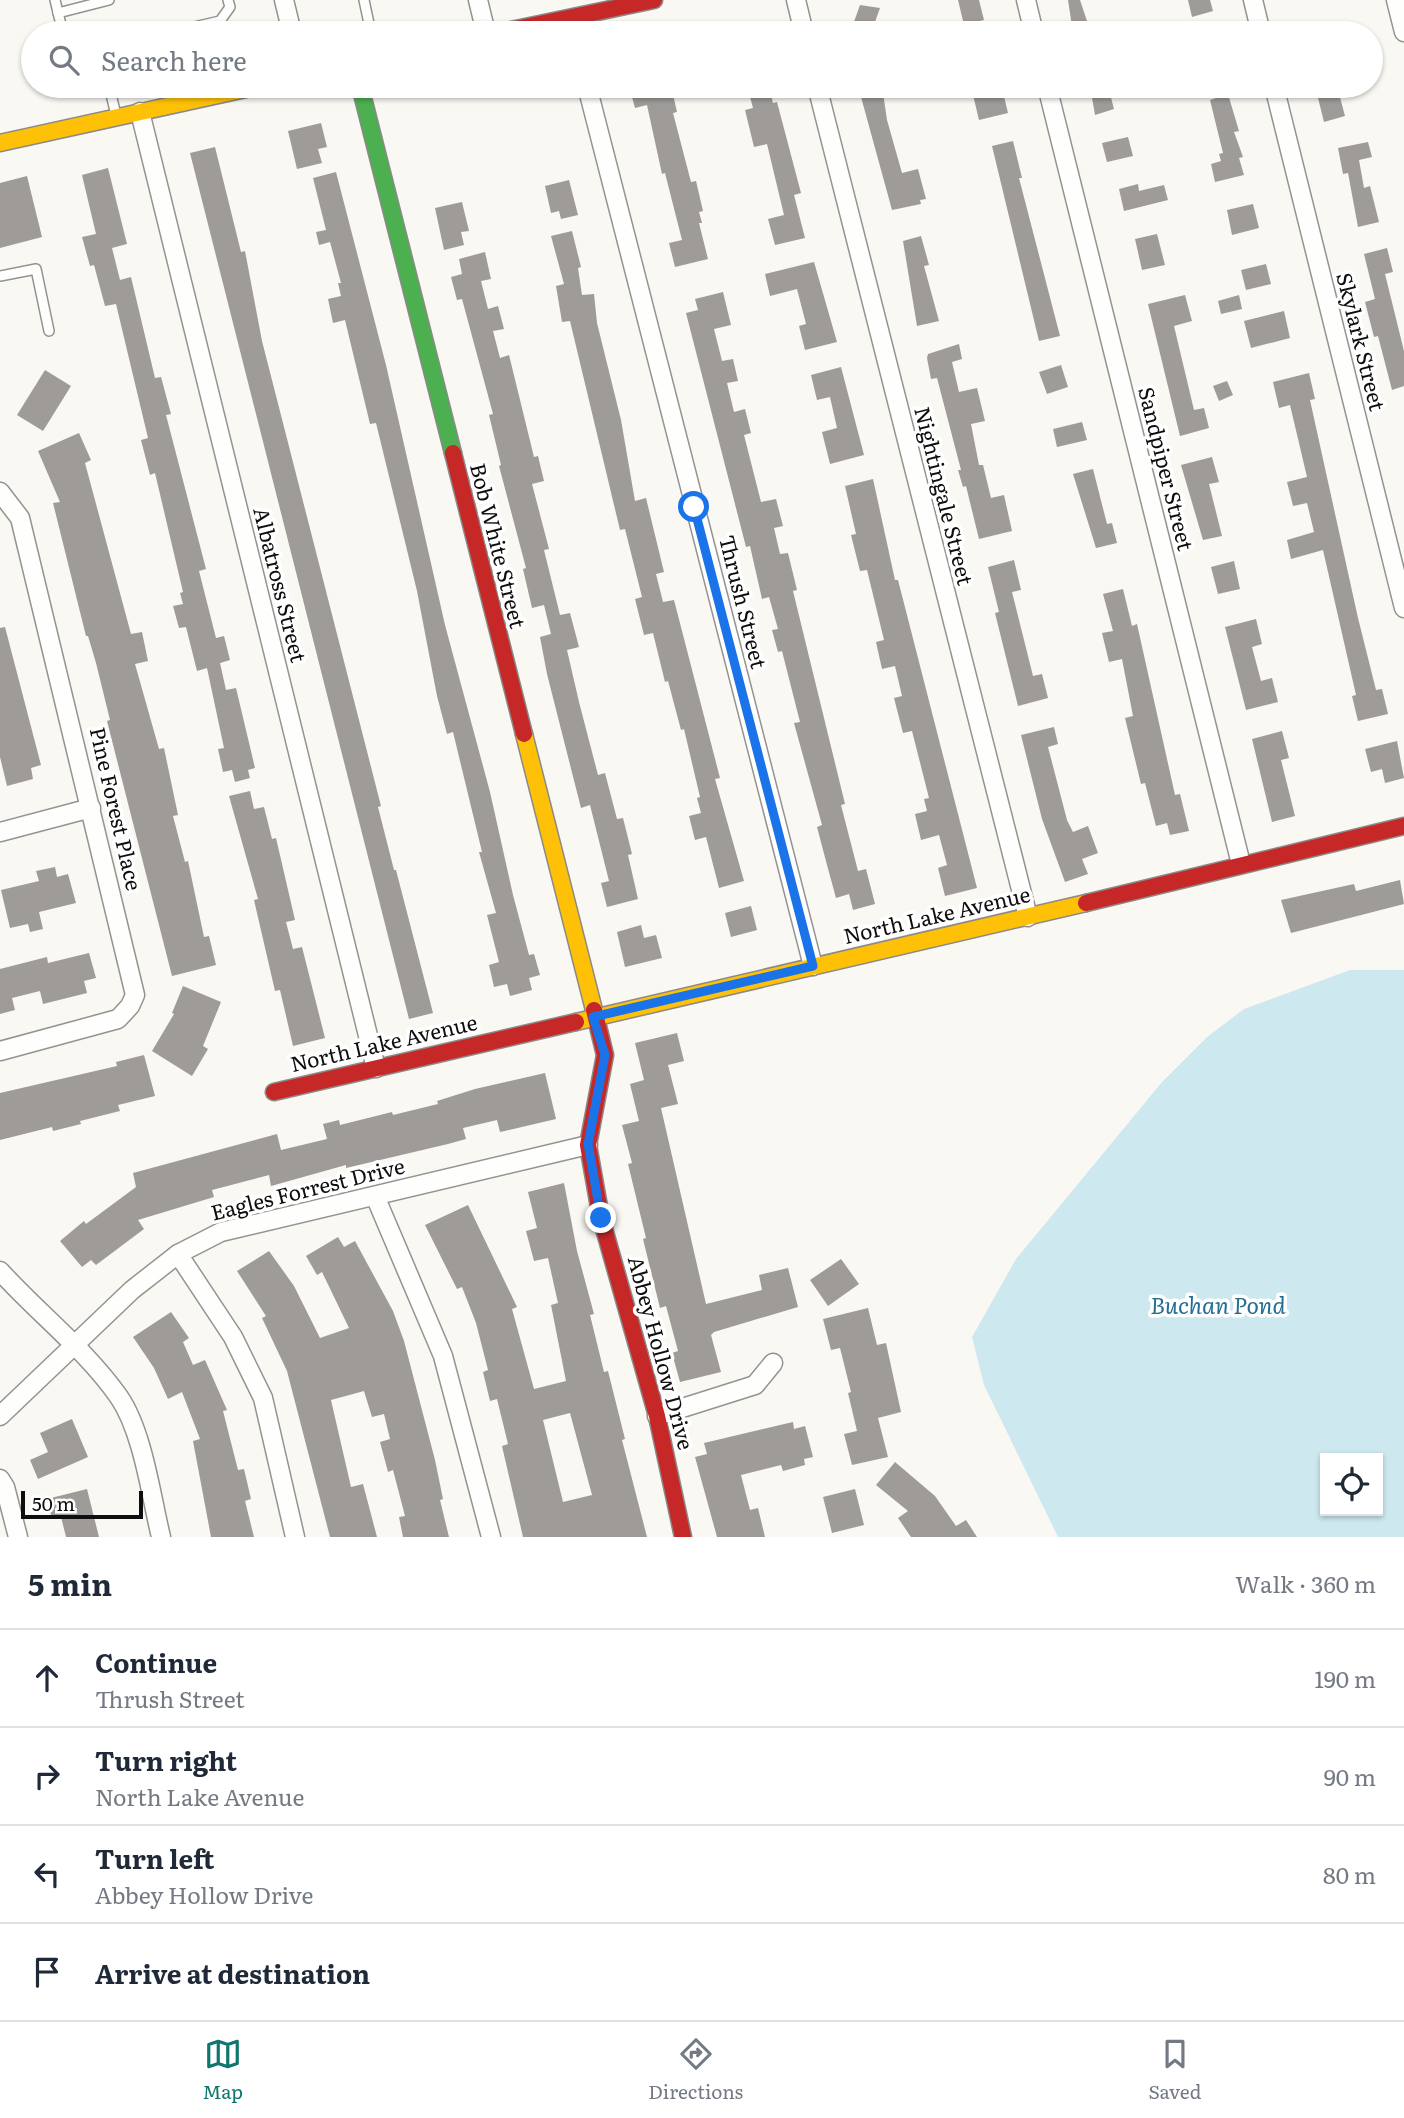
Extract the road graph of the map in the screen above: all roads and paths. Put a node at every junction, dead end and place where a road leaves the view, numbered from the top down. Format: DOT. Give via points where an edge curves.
graph roads {
  1 [pos="55,0"];
  2 [pos="109,0"];
  3 [pos="228,0"];
  4 [pos="284,0"];
  5 [pos="364,0"];
  6 [pos="478,0"];
  7 [pos="653,0"];
  8 [pos="796,0"];
  9 [pos="1026,0"];
  10 [pos="1253,0"];
  11 [pos="1396,0"];
  12 [pos="58,13"];
  13 [pos="60,21"];
  14 [pos="220,21"];
  15 [pos="289,21"];
  16 [pos="368,21"];
  17 [pos="483,21"];
  18 [pos="586,21"];
  19 [pos="801,21"];
  20 [pos="1031,21"];
  21 [pos="1258,21"];
  22 [pos="1404,32"];
  23 [pos="112,98"];
  24 [pos="204,98"];
  25 [pos="363,98"];
  26 [pos="590,98"];
  27 [pos="820,98"];
  28 [pos="1050,98"];
  29 [pos="1277,98"];
  30 [pos="140,112"];
  31 [pos="116,118"];
  32 [pos="0,143"];
  33 [pos="0,276"];
  34 [pos="49,331"];
  35 [pos="0,492"];
  36 [pos="1404,608"];
  37 [pos="91,808"];
  38 [pos="1404,826"];
  39 [pos="0,832"];
  40 [pos="1241,864"];
  41 [pos="1028,917"];
  42 [pos="813,966"];
  43 [pos="593,1017"];
  44 [pos="0,1051"];
  45 [pos="376,1068"];
  46 [pos="274,1092"];
  47 [pos="588,1144"];
  48 [pos="375,1196"];
  49 [pos="178,1254"];
  50 [pos="0,1271"];
  51 [pos="74,1346"];
  52 [pos="773,1363"];
  53 [pos="0,1416"];
  54 [pos="657,1416"];
  55 [pos="0,1479"];
  56 [pos="18,1537"];
  57 [pos="161,1537"];
  58 [pos="295,1537"];
  59 [pos="491,1537"];
  60 [pos="683,1537"];
  1 -- 12 [label="lane"];
  2 -- 12 [label="lane"];
  3 -- 14 [label="lane" via="226,16"];
  4 -- 15 [label="street"];
  5 -- 16 [label="lane"];
  6 -- 17 [label="street"];
  7 -- 18 [label="street"];
  8 -- 19 [label="street"];
  9 -- 20 [label="street"];
  10 -- 21 [label="street"];
  11 -- 22 [label="street"];
  12 -- 13 [label="lane"];
  23 -- 31 [label="lane"];
  24 -- 30 [label="street"];
  25 -- 43 [label="street, Bob White Street"];
  26 -- 42 [label="street, Thrush Street"];
  27 -- 41 [label="street, Nightingale Street"];
  28 -- 40 [label="street, Sandpiper Street"];
  29 -- 36 [label="street, Skylark Street"];
  30 -- 31 [label="street"];
  30 -- 45 [label="street, Albatross Street"];
  31 -- 32 [label="street"];
  33 -- 34 [label="lane" via="36,269"];
  35 -- 37 [label="street, Pine Forest Place" via="20,518"];
  37 -- 39 [label="street"];
  37 -- 44 [label="street, Pine Forest Place" via="135,995 131,1006 118,1019"];
  38 -- 40 [label="street, North Lake Avenue"];
  40 -- 41 [label="street, North Lake Avenue"];
  41 -- 42 [label="street, North Lake Avenue"];
  42 -- 43 [label="street, North Lake Avenue"];
  43 -- 45 [label="street, North Lake Avenue"];
  43 -- 47 [label="street, Abbey Hollow Drive" via="605,1055"];
  45 -- 46 [label="street, North Lake Avenue"];
  47 -- 48 [label="street, Eagles Forrest Drive"];
  47 -- 54 [label="street, Abbey Hollow Drive" via="601,1218"];
  48 -- 49 [label="street, Eagles Forrest Drive" via="221,1232"];
  48 -- 59 [label="street" via="443,1356"];
  49 -- 51 [label="street, Eagles Forrest Drive" via="132,1290"];
  49 -- 58 [label="street" via="233,1336 263,1398"];
  50 -- 51 [label="street"];
  51 -- 53 [label="street, Eagles Forrest Drive"];
  51 -- 57 [label="street" via="120,1398 136,1438"];
  52 -- 54 [label="street" via="755,1385"];
  54 -- 60 [label="street, Abbey Hollow Drive"];
  55 -- 56 [label="street"];
}
